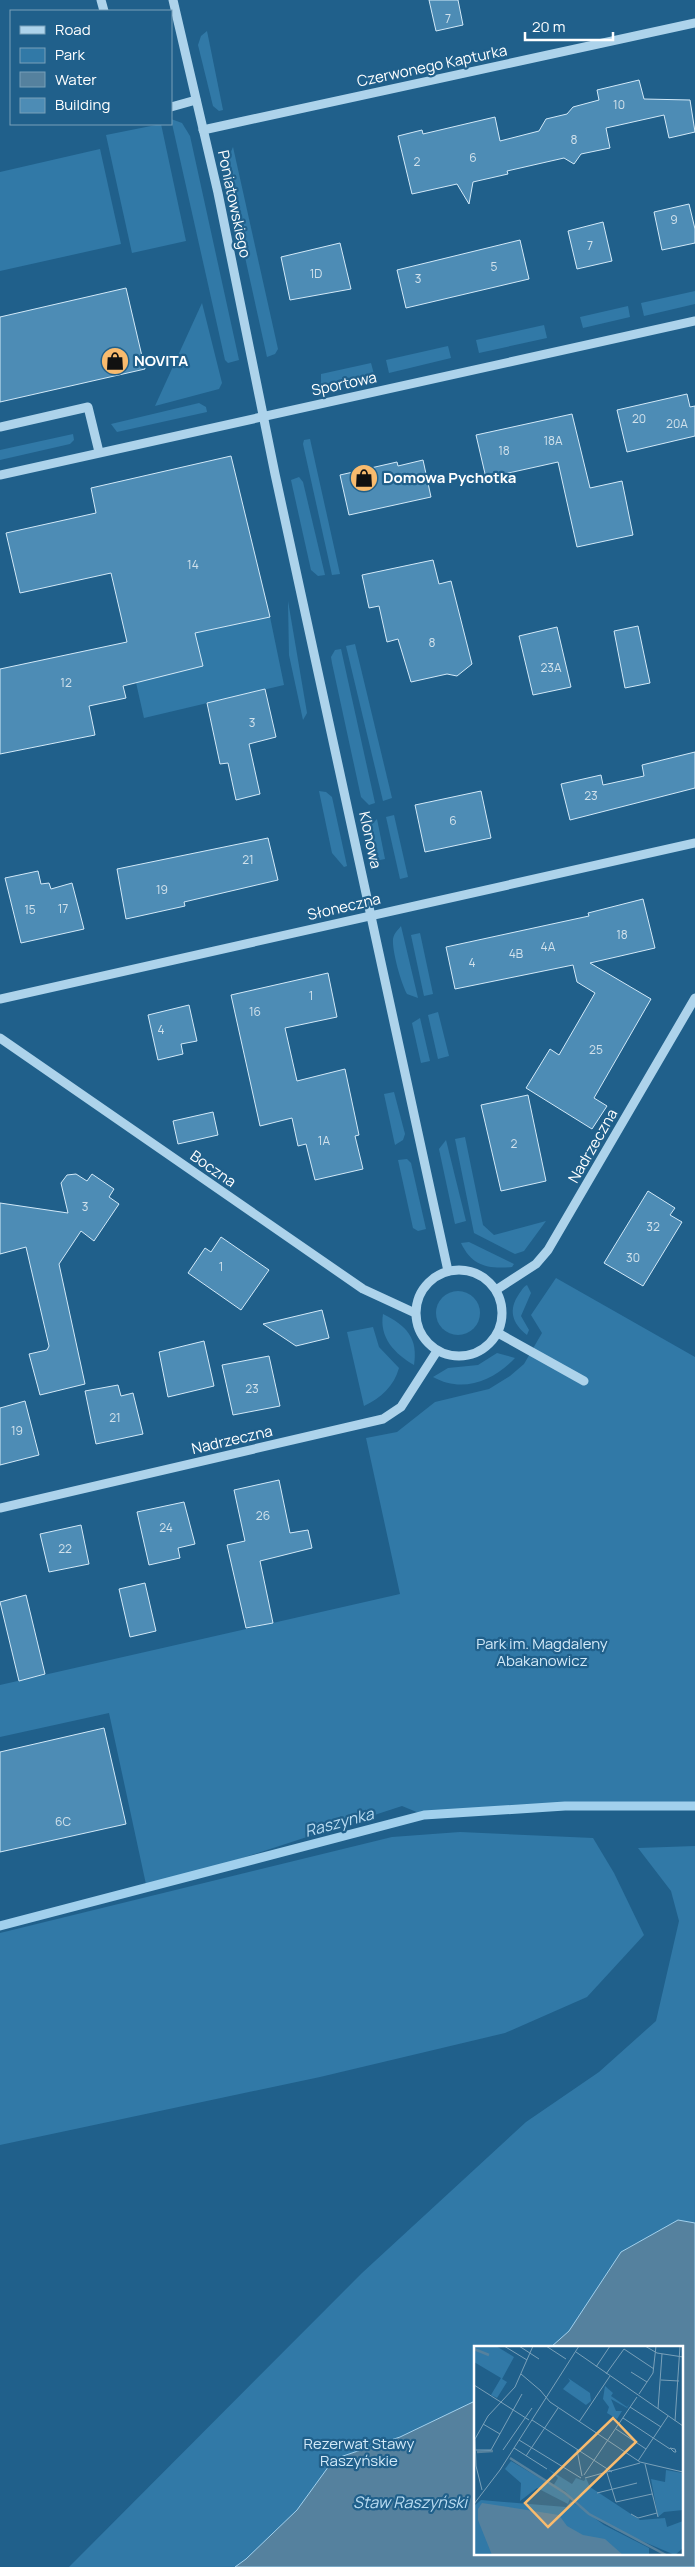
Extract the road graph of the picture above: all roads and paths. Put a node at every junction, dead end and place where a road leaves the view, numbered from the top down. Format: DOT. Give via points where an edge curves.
graph roads {
  1 [pos="173,0"];
  2 [pos="695,23"];
  3 [pos="196,100"];
  4 [pos="172,107"];
  5 [pos="204,130"];
  6 [pos="695,322"];
  7 [pos="263,416"];
  8 [pos="0,428"];
  9 [pos="99,452"];
  10 [pos="0,475"];
  11 [pos="695,843"];
  12 [pos="373,915"];
  13 [pos="695,998"];
  14 [pos="0,1000"];
  15 [pos="0,1038"];
  16 [pos="448,1271"];
  17 [pos="496,1290"];
  18 [pos="415,1313"];
  19 [pos="498,1333"];
  20 [pos="437,1351"];
  21 [pos="584,1382"];
  22 [pos="0,1508"];
  1 -- 3 [label="street, Poniatowskiego"];
  2 -- 5 [label="street, Czerwonego Kapturka"];
  3 -- 4 [label="street"];
  3 -- 5 [label="street, Poniatowskiego"];
  5 -- 7 [label="street, Poniatowskiego"];
  6 -- 7 [label="street, Sportowa"];
  7 -- 9 [label="street, Sportowa"];
  7 -- 12 [label="street, Klonowa"];
  8 -- 9 [label="street" via="88,407"];
  9 -- 10 [label="street, Sportowa"];
  11 -- 12 [label="street, Słoneczna"];
  12 -- 14 [label="street, Słoneczna"];
  12 -- 16 [label="street, Klonowa"];
  13 -- 17 [label="street, Nadrzeczna" via="548,1250 536,1264"];
  15 -- 18 [label="street, Boczna" via="363,1289"];
  16 -- 17 [label="street" via="475,1273"];
  16 -- 18 [label="street" via="435,1276 424,1286"];
  17 -- 19 [label="street" via="502,1304"];
  18 -- 20 [label="street" via="421,1335"];
  19 -- 20 [label="street" via="489,1344 471,1354 451,1356"];
  19 -- 21 [label="street"];
  20 -- 22 [label="street, Nadrzeczna" via="401,1407 383,1420"];
}
